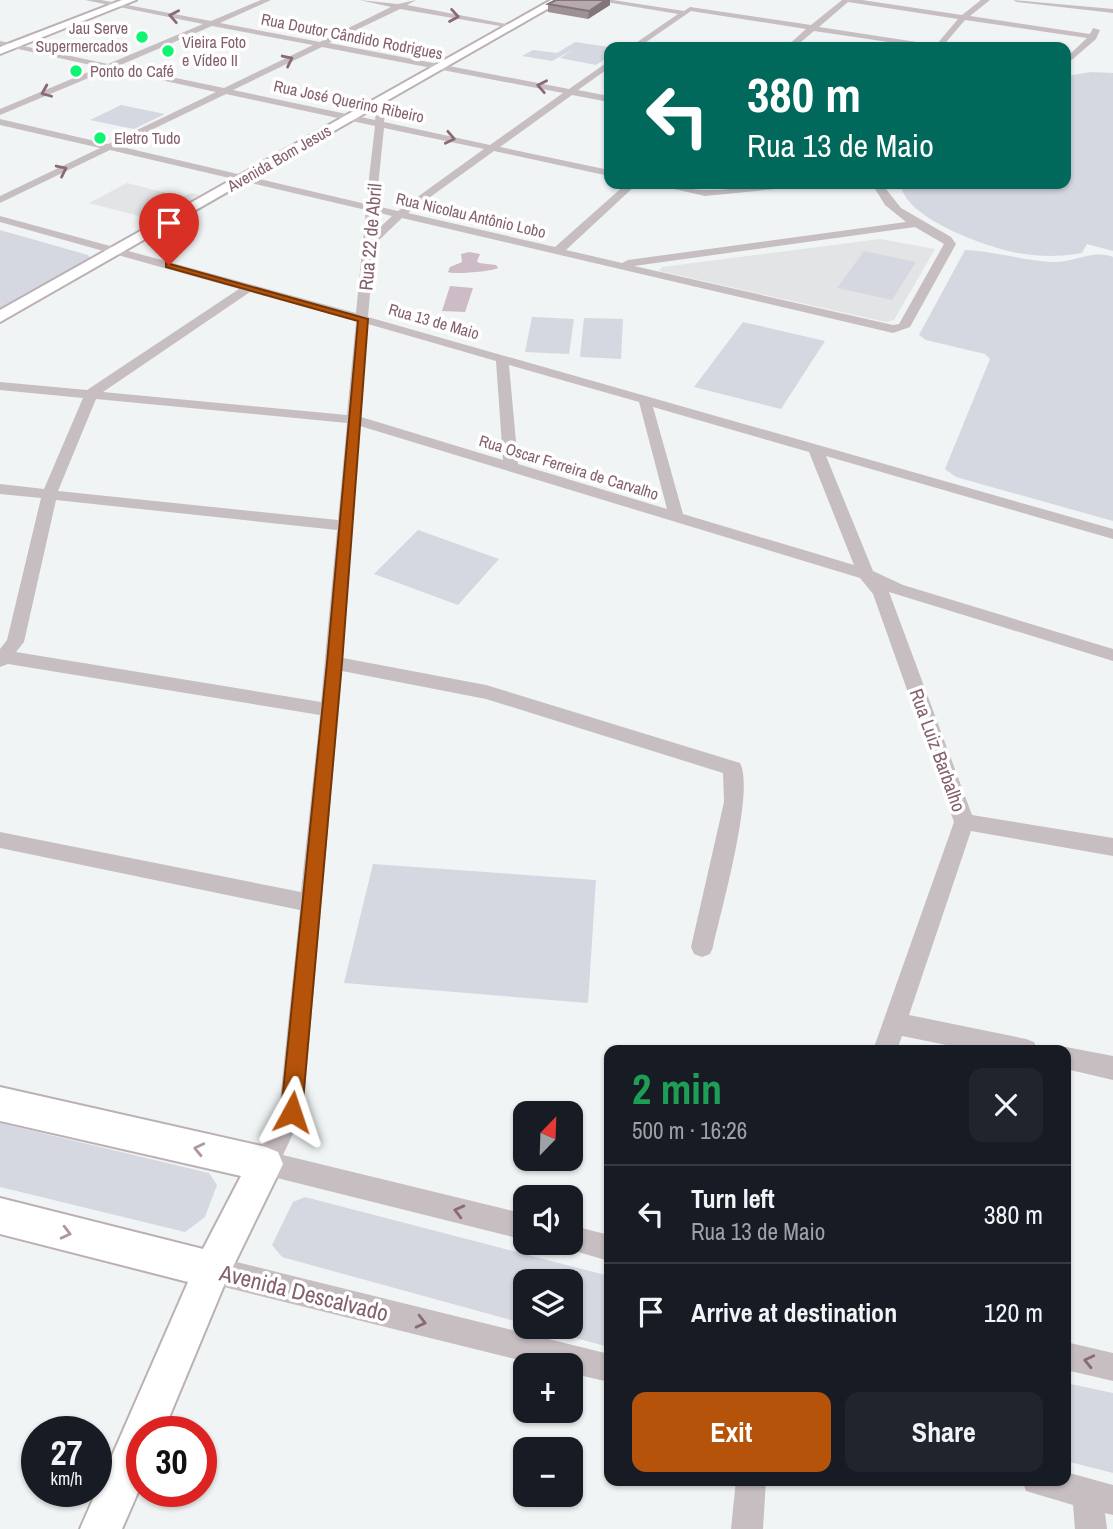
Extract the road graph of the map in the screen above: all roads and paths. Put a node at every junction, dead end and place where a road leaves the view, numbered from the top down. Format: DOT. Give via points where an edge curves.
graph roads {
  1 [pos="89,0"];
  2 [pos="131,0"];
  3 [pos="267,0"];
  4 [pos="363,0"];
  5 [pos="412,0"];
  6 [pos="558,0"];
  7 [pos="598,0"];
  8 [pos="704,0"];
  9 [pos="847,0"];
  10 [pos="986,0"];
  11 [pos="1017,0"];
  12 [pos="1108,0"];
  13 [pos="117,5"];
  14 [pos="399,6"];
  15 [pos="687,11"];
  16 [pos="1109,11"];
  17 [pos="964,17"];
  18 [pos="211,23"];
  19 [pos="512,26"];
  20 [pos="812,28"];
  21 [pos="1093,37"];
  22 [pos="642,42"];
  23 [pos="796,42"];
  24 [pos="904,42"];
  25 [pos="942,42"];
  26 [pos="0,43"];
  27 [pos="321,44"];
  28 [pos="13,46"];
  29 [pos="0,51"];
  30 [pos="1071,57"];
  31 [pos="106,66"];
  32 [pos="439,67"];
  33 [pos="604,67"];
  34 [pos="224,91"];
  35 [pos="570,91"];
  36 [pos="604,98"];
  37 [pos="382,99"];
  38 [pos="0,112"];
  39 [pos="349,117"];
  40 [pos="0,122"];
  41 [pos="381,124"];
  42 [pos="492,147"];
  43 [pos="110,148"];
  44 [pos="604,172"];
  45 [pos="244,179"];
  46 [pos="626,189"];
  47 [pos="684,189"];
  48 [pos="745,189"];
  49 [pos="880,189"];
  50 [pos="0,200"];
  51 [pos="371,208"];
  52 [pos="399,215"];
  53 [pos="0,219"];
  54 [pos="915,224"];
  55 [pos="369,243"];
  56 [pos="117,250"];
  57 [pos="558,251"];
  58 [pos="616,265"];
  59 [pos="248,288"];
  60 [pos="0,317"];
  61 [pos="363,319"];
  62 [pos="502,359"];
  63 [pos="0,386"];
  64 [pos="92,393"];
  65 [pos="645,401"];
  66 [pos="356,420"];
  67 [pos="816,450"];
  68 [pos="511,467"];
  69 [pos="0,489"];
  70 [pos="49,495"];
  71 [pos="677,519"];
  72 [pos="346,526"];
  73 [pos="1113,534"];
  74 [pos="866,574"];
  75 [pos="1113,655"];
  76 [pos="1,658"];
  77 [pos="334,663"];
  78 [pos="330,710"];
  79 [pos="964,822"];
  80 [pos="0,840"];
  81 [pos="1113,847"];
  82 [pos="310,903"];
  83 [pos="702,947"];
  84 [pos="894,1023"];
  85 [pos="887,1045"];
  86 [pos="1002,1045"];
  87 [pos="1071,1059"];
  88 [pos="1113,1068"];
  89 [pos="0,1104"];
  90 [pos="266,1164"];
  91 [pos="0,1216"];
  92 [pos="513,1224"];
  93 [pos="583,1241"];
  94 [pos="604,1247"];
  95 [pos="212,1270"];
  96 [pos="1071,1357"];
  97 [pos="604,1367"];
  98 [pos="1113,1367"];
  99 [pos="149,1416"];
  100 [pos="126,1470"];
  101 [pos="751,1486"];
  102 [pos="1059,1486"];
  103 [pos="1100,1497"];
  104 [pos="101,1529"];
  105 [pos="747,1529"];
  106 [pos="1091,1529"];
  1 -- 13 [label="street, Rua Doutor Cândido Rodrigues"];
  2 -- 13 [label="street"];
  3 -- 18 [label="street"];
  4 -- 14 [label="street"];
  5 -- 14 [label="street"];
  6 -- 19 [label="street, Avenida Bom Jesus"];
  7 -- 15 [label="street"];
  8 -- 15 [label="street"];
  9 -- 17 [label="street"];
  9 -- 20 [label="street"];
  10 -- 17 [label="street"];
  11 -- 16 [label="street"];
  12 -- 16 [label="street"];
  18 -- 13 [label="street, Rua Doutor Cândido Rodrigues, one-way"];
  13 -- 28 [label="street"];
  14 -- 19 [label="street, one-way"];
  14 -- 27 [label="street"];
  15 -- 20 [label="street"];
  15 -- 22 [label="street"];
  16 -- 21 [label="street"];
  17 -- 21 [label="street"];
  17 -- 25 [label="street"];
  18 -- 27 [label="street, Rua Doutor Cândido Rodrigues"];
  18 -- 31 [label="street"];
  19 -- 32 [label="street, Avenida Bom Jesus"];
  20 -- 23 [label="street"];
  20 -- 24 [label="street"];
  21 -- 30 [label="street"];
  26 -- 28 [label="street, Rua José Querino Ribeiro"];
  27 -- 32 [label="street, Rua Doutor Cândido Rodrigues"];
  34 -- 27 [label="street, one-way"];
  28 -- 29 [label="street"];
  28 -- 31 [label="street, Rua José Querino Ribeiro"];
  31 -- 34 [label="street, Rua José Querino Ribeiro"];
  31 -- 38 [label="street, one-way"];
  35 -- 32 [label="street, Rua Doutor Cândido Rodrigues, one-way"];
  32 -- 37 [label="street, Avenida Bom Jesus"];
  33 -- 35 [label="street"];
  34 -- 39 [label="street, Rua José Querino Ribeiro"];
  34 -- 43 [label="street"];
  35 -- 36 [label="street, Rua Doutor Cândido Rodrigues"];
  35 -- 42 [label="street"];
  37 -- 39 [label="street, Avenida Bom Jesus"];
  37 -- 41 [label="street, Rua 22 de Abril"];
  39 -- 41 [label="street, Rua José Querino Ribeiro"];
  39 -- 45 [label="street, Avenida Bom Jesus"];
  40 -- 43 [label="street, Rua Nicolau Antônio Lobo"];
  41 -- 42 [label="street, Rua José Querino Ribeiro, one-way"];
  41 -- 51 [label="street, Rua 22 de Abril"];
  42 -- 44 [label="street, Rua José Querino Ribeiro"];
  42 -- 52 [label="street"];
  43 -- 45 [label="street, Rua Nicolau Antônio Lobo"];
  50 -- 43 [label="street, one-way"];
  45 -- 51 [label="street, Rua Nicolau Antônio Lobo"];
  45 -- 56 [label="street, Avenida Bom Jesus"];
  46 -- 57 [label="street"];
  47 -- 48 [label="street" via="705,193"];
  49 -- 54 [label="street" via="889,203"];
  51 -- 52 [label="street, Rua Nicolau Antônio Lobo"];
  51 -- 55 [label="street, Rua 22 de Abril"];
  52 -- 55 [label="street"];
  52 -- 57 [label="street, Rua Nicolau Antônio Lobo"];
  53 -- 56 [label="street, Rua 13 de Maio"];
  54 -- 58 [label="street"];
  54 -- 58 [label="street, Rua Nicolau Antônio Lobo" via="950,244 904,327 893,329"];
  55 -- 61 [label="street, Rua 22 de Abril"];
  56 -- 59 [label="street, Rua 13 de Maio"];
  56 -- 60 [label="street, Avenida Bom Jesus"];
  57 -- 58 [label="street, Rua Nicolau Antônio Lobo"];
  59 -- 61 [label="street, Rua 13 de Maio"];
  59 -- 64 [label="street"];
  61 -- 62 [label="street, Rua 13 de Maio"];
  61 -- 66 [label="street, Rua 22 de Abril"];
  62 -- 65 [label="street, Rua 13 de Maio"];
  62 -- 68 [label="street"];
  63 -- 64 [label="street, Rua Oscar Ferreira de Carvalho"];
  64 -- 66 [label="street, Rua Oscar Ferreira de Carvalho"];
  64 -- 70 [label="street"];
  65 -- 67 [label="street, Rua 13 de Maio"];
  65 -- 71 [label="street"];
  66 -- 68 [label="street, Rua Oscar Ferreira de Carvalho"];
  66 -- 72 [label="street, Rua 22 de Abril"];
  67 -- 73 [label="street, Rua 13 de Maio"];
  67 -- 74 [label="street"];
  68 -- 71 [label="street, Rua Oscar Ferreira de Carvalho"];
  69 -- 70 [label="street"];
  70 -- 72 [label="street"];
  70 -- 76 [label="street" via="15,642"];
  71 -- 74 [label="street, Rua Oscar Ferreira de Carvalho"];
  72 -- 77 [label="street, Rua 22 de Abril"];
  74 -- 75 [label="street, Rua Oscar Ferreira de Carvalho" via="897,589"];
  74 -- 79 [label="street, Rua Luiz Barbalho" via="881,592"];
  76 -- 78 [label="street"];
  77 -- 78 [label="street, Rua 22 de Abril"];
  77 -- 83 [label="street" via="486,692 733,768 734,802"];
  78 -- 82 [label="street, Rua 22 de Abril"];
  79 -- 81 [label="street"];
  79 -- 84 [label="street, Rua Luiz Barbalho"];
  80 -- 82 [label="street"];
  82 -- 90 [label="street, Rua 22 de Abril" via="292,1112"];
  84 -- 85 [label="street, Rua Luiz Barbalho"];
  84 -- 86 [label="street"];
  87 -- 88 [label="street"];
  90 -- 89 [label="street, one-way"];
  92 -- 90 [label="street, one-way"];
  90 -- 95 [label="street"];
  91 -- 95 [label="street, Avenida Descalvado, one-way"];
  93 -- 94 [label="street"];
  95 -- 97 [label="street, Avenida Descalvado, one-way"];
  95 -- 99 [label="street"];
  98 -- 96 [label="street, one-way"];
  100 -- 104 [label="street"];
  101 -- 105 [label="street"];
  102 -- 103 [label="street"];
  103 -- 106 [label="street"];
}
